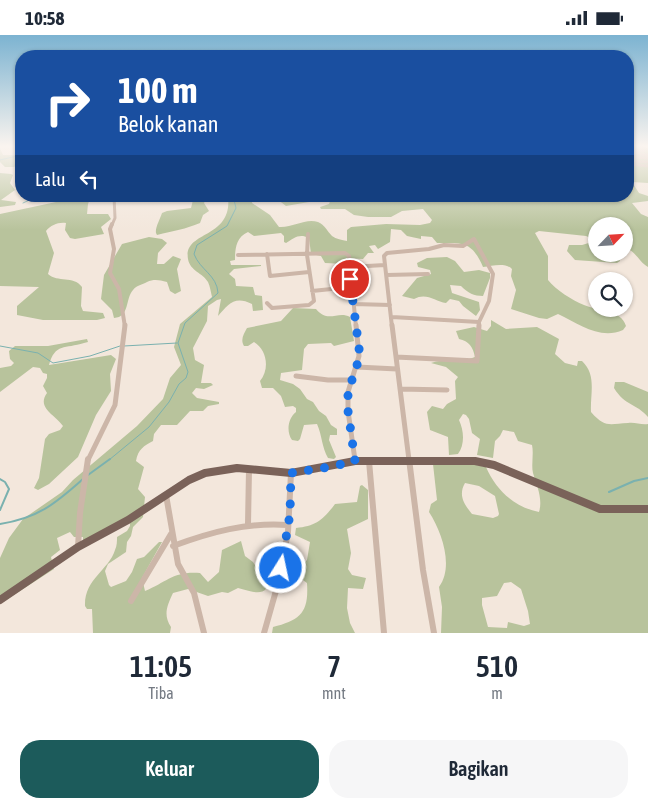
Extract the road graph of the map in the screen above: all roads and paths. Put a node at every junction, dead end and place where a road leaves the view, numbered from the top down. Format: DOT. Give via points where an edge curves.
graph roads {
  1 [pos="114,202"];
  2 [pos="308,234"];
  3 [pos="267,254"];
  4 [pos="238,255"];
  5 [pos="307,255"];
  6 [pos="386,265"];
  7 [pos="349,267"];
  8 [pos="309,272"];
  9 [pos="428,274"];
  10 [pos="387,275"];
  11 [pos="351,287"];
  12 [pos="312,291"];
  13 [pos="267,303"];
  14 [pos="354,304"];
  15 [pos="390,305"];
  16 [pos="392,317"];
  17 [pos="480,323"];
  18 [pos="396,357"];
  19 [pos="357,367"];
  20 [pos="397,369"];
  21 [pos="296,376"];
  22 [pos="350,381"];
  23 [pos="400,389"];
  24 [pos="447,390"];
  25 [pos="355,461"];
  26 [pos="369,461"];
  27 [pos="410,461"];
  28 [pos="249,469"];
  29 [pos="291,473"];
  30 [pos="166,493"];
  31 [pos="648,509"];
  32 [pos="248,524"];
  33 [pos="288,525"];
  34 [pos="172,533"];
  35 [pos="173,546"];
  36 [pos="78,547"];
  37 [pos="0,600"];
  38 [pos="131,601"];
  39 [pos="204,633"];
  40 [pos="264,633"];
  41 [pos="384,633"];
  42 [pos="434,633"];
  1 -- 36 [label="street" via="115,218 110,229 114,249 110,273 121,297 124,323 122,356 115,405 88,459"];
  2 -- 5 [label="street"];
  3 -- 4 [label="street"];
  3 -- 5 [label="street"];
  3 -- 8 [label="street" via="271,277"];
  5 -- 7 [label="street" via="346,253"];
  5 -- 8 [label="street"];
  6 -- 7 [label="street"];
  6 -- 10 [label="street"];
  6 -- 17 [label="street" via="384,256 387,253 463,245 474,239 493,274 489,301"];
  7 -- 11 [label="street"];
  8 -- 12 [label="street"];
  9 -- 10 [label="street"];
  10 -- 15 [label="street"];
  11 -- 12 [label="street"];
  11 -- 14 [label="street"];
  12 -- 13 [label="street" via="314,301 309,305 272,308"];
  14 -- 15 [label="street"];
  14 -- 19 [label="street" via="360,356"];
  15 -- 16 [label="street"];
  16 -- 17 [label="street"];
  16 -- 18 [label="street"];
  17 -- 18 [label="street" via="477,361"];
  18 -- 20 [label="street"];
  19 -- 20 [label="street"];
  19 -- 22 [label="street"];
  20 -- 23 [label="street"];
  21 -- 22 [label="street"];
  22 -- 25 [label="street" via="348,411"];
  23 -- 24 [label="street"];
  23 -- 27 [label="street"];
  25 -- 26 [label="main road"];
  25 -- 29 [label="main road"];
  26 -- 27 [label="main road"];
  26 -- 41 [label="street"];
  27 -- 31 [label="main road" via="482,462 600,509"];
  27 -- 42 [label="street"];
  28 -- 29 [label="main road"];
  28 -- 30 [label="main road" via="205,473"];
  28 -- 32 [label="street"];
  29 -- 33 [label="street"];
  30 -- 34 [label="street"];
  30 -- 36 [label="main road" via="128,520"];
  32 -- 33 [label="street"];
  32 -- 35 [label="street"];
  33 -- 40 [label="street" via="279,580"];
  34 -- 35 [label="street"];
  34 -- 38 [label="street"];
  35 -- 39 [label="street" via="178,564 194,593"];
  36 -- 37 [label="main road"];
}
